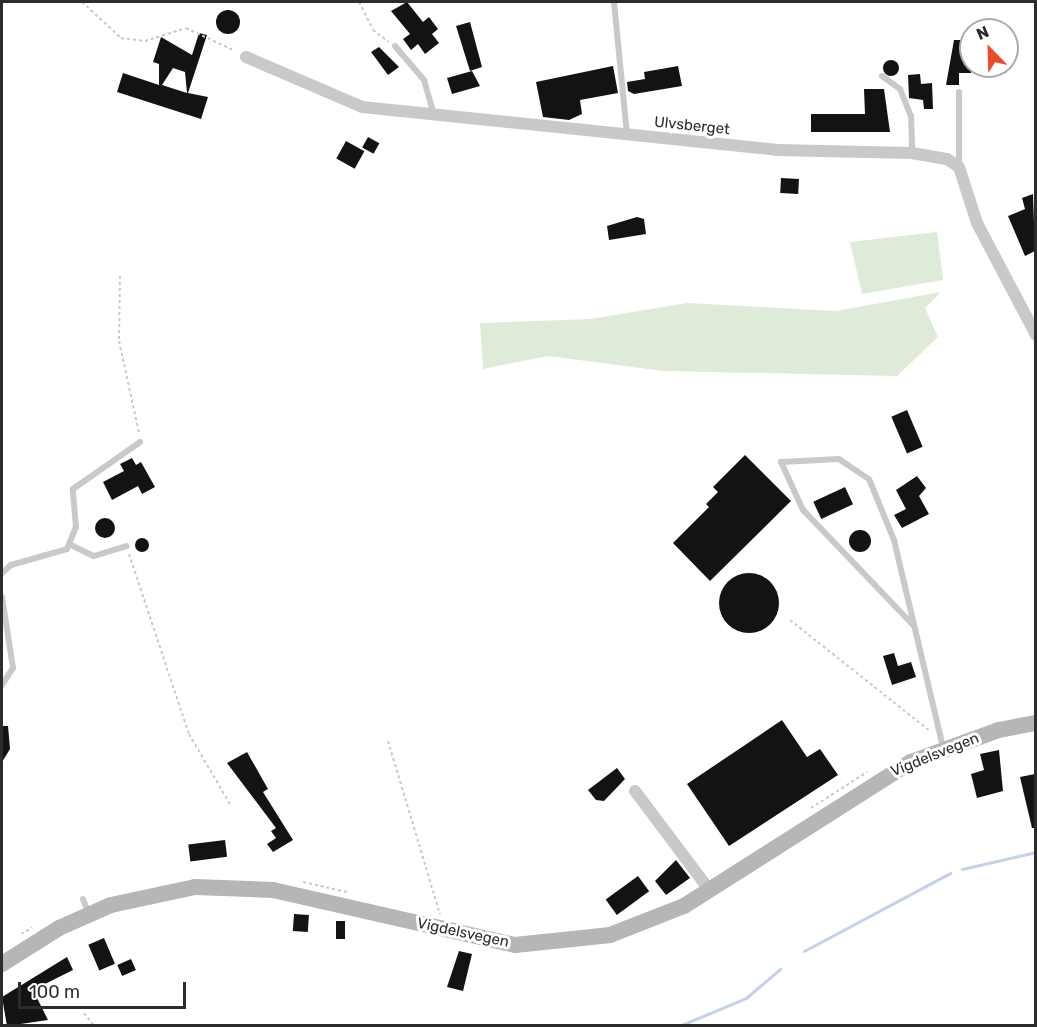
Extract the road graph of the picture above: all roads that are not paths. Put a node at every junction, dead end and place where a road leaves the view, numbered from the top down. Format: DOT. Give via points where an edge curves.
graph roads {
  1 [pos="614,2"];
  2 [pos="395,46"];
  3 [pos="246,57"];
  4 [pos="882,75"];
  5 [pos="959,92"];
  6 [pos="433,112"];
  7 [pos="627,135"];
  8 [pos="912,153"];
  9 [pos="959,167"];
  10 [pos="1035,335"];
  11 [pos="140,442"];
  12 [pos="71,545"];
  13 [pos="127,546"];
  14 [pos="2,573"];
  15 [pos="2,597"];
  16 [pos="914,626"];
  17 [pos="2,685"];
  18 [pos="1035,723"];
  19 [pos="941,743"];
  20 [pos="635,791"];
  21 [pos="710,891"];
  22 [pos="2,964"];
  1 -- 7 [label="lane"];
  2 -- 6 [label="lane" via="424,80"];
  3 -- 6 [label="street, Ulvsberget" via="362,107"];
  4 -- 8 [label="lane" via="900,89 911,116"];
  5 -- 9 [label="lane"];
  6 -- 7 [label="street, Ulvsberget"];
  7 -- 8 [label="street, Ulvsberget" via="777,150"];
  8 -- 9 [label="street, Ulvsberget" via="947,159"];
  9 -- 10 [label="street" via="976,223"];
  11 -- 12 [label="lane" via="73,489"];
  12 -- 13 [label="lane" via="94,556"];
  12 -- 14 [label="lane"];
  15 -- 17 [label="lane" via="13,668"];
  16 -- 16 [label="lane" via="803,510 782,462 839,459 869,479 894,540"];
  16 -- 19 [label="lane"];
  18 -- 19 [label="main road, Vigdelsvegen"];
  19 -- 21 [label="main road, Vigdelsvegen" via="879,779"];
  20 -- 21 [label="street"];
  21 -- 22 [label="main road, Vigdelsvegen" via="639,926 545,945 483,940 317,899 229,887 159,892 86,906"];
}
